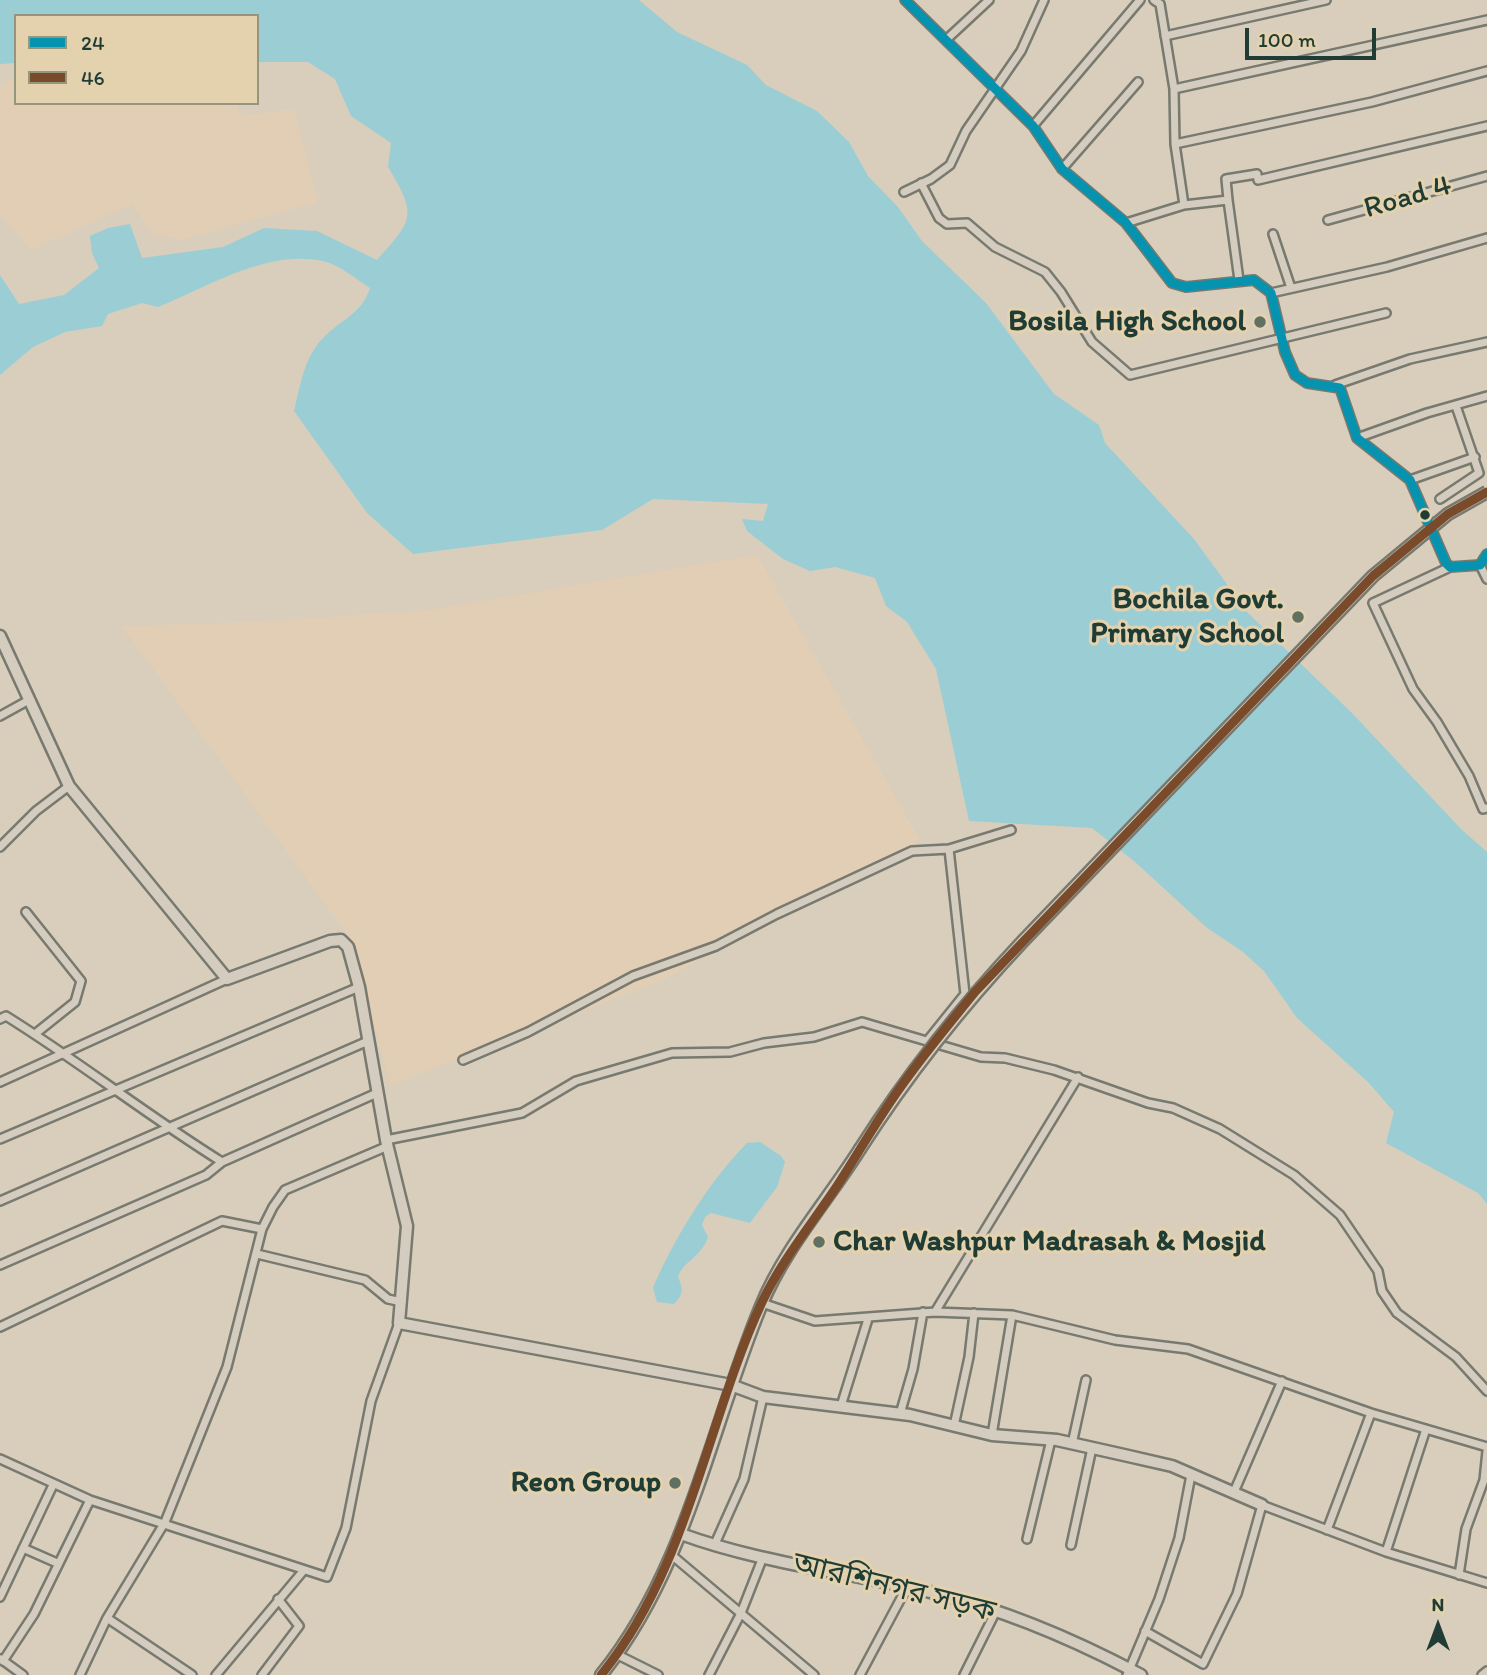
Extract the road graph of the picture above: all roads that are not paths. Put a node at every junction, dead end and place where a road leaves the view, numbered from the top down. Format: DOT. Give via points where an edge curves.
graph roads {
  1 [pos="905,0"];
  2 [pos="989,0"];
  3 [pos="1044,0"];
  4 [pos="1140,0"];
  5 [pos="1154,0"];
  6 [pos="1326,0"];
  7 [pos="1487,20"];
  8 [pos="1165,36"];
  9 [pos="947,39"];
  10 [pos="1487,71"];
  11 [pos="1138,82"];
  12 [pos="1174,89"];
  13 [pos="995,91"];
  14 [pos="1033,126"];
  15 [pos="1487,126"];
  16 [pos="1175,144"];
  17 [pos="1062,169"];
  18 [pos="1487,176"];
  19 [pos="922,183"];
  20 [pos="904,192"];
  21 [pos="1228,200"];
  22 [pos="1184,205"];
  23 [pos="1328,220"];
  24 [pos="1125,223"];
  25 [pos="1273,234"];
  26 [pos="1487,238"];
  27 [pos="1239,280"];
  28 [pos="1291,288"];
  29 [pos="1271,293"];
  30 [pos="1385,313"];
  31 [pos="1282,341"];
  32 [pos="1487,342"];
  33 [pos="1335,385"];
  34 [pos="1487,396"];
  35 [pos="1457,406"];
  36 [pos="1357,438"];
  37 [pos="1475,457"];
  38 [pos="1487,470"];
  39 [pos="1479,473"];
  40 [pos="1410,480"];
  41 [pos="1487,492"];
  42 [pos="1440,499"];
  43 [pos="1487,554"];
  44 [pos="1480,565"];
  45 [pos="1450,567"];
  46 [pos="1487,579"];
  47 [pos="0,636"];
  48 [pos="29,700"];
  49 [pos="0,716"];
  50 [pos="69,786"];
  51 [pos="1487,808"];
  52 [pos="1011,830"];
  53 [pos="0,847"];
  54 [pos="949,849"];
  55 [pos="26,912"];
  56 [pos="227,979"];
  57 [pos="359,987"];
  58 [pos="0,1019"];
  59 [pos="35,1034"];
  60 [pos="928,1040"];
  61 [pos="368,1041"];
  62 [pos="66,1053"];
  63 [pos="463,1060"];
  64 [pos="1078,1077"];
  65 [pos="0,1082"];
  66 [pos="119,1091"];
  67 [pos="377,1093"];
  68 [pos="167,1128"];
  69 [pos="0,1139"];
  70 [pos="387,1143"];
  71 [pos="222,1162"];
  72 [pos="0,1201"];
  73 [pos="262,1229"];
  74 [pos="257,1254"];
  75 [pos="0,1265"];
  76 [pos="402,1302"];
  77 [pos="762,1303"];
  78 [pos="923,1312"];
  79 [pos="935,1312"];
  80 [pos="974,1313"];
  81 [pos="1012,1315"];
  82 [pos="868,1319"];
  83 [pos="399,1323"];
  84 [pos="0,1327"];
  85 [pos="1086,1380"];
  86 [pos="1282,1381"];
  87 [pos="731,1385"];
  88 [pos="1487,1391"];
  89 [pos="763,1397"];
  90 [pos="841,1406"];
  91 [pos="1371,1413"];
  92 [pos="900,1414"];
  93 [pos="954,1426"];
  94 [pos="1426,1429"];
  95 [pos="992,1434"];
  96 [pos="1051,1440"];
  97 [pos="1072,1444"];
  98 [pos="1091,1448"];
  99 [pos="1487,1449"];
  100 [pos="1,1462"];
  101 [pos="1191,1475"];
  102 [pos="52,1485"];
  103 [pos="1234,1492"];
  104 [pos="90,1500"];
  105 [pos="1262,1505"];
  106 [pos="165,1522"];
  107 [pos="1327,1530"];
  108 [pos="681,1534"];
  109 [pos="1027,1539"];
  110 [pos="1071,1545"];
  111 [pos="714,1546"];
  112 [pos="23,1548"];
  113 [pos="1386,1552"];
  114 [pos="674,1557"];
  115 [pos="763,1558"];
  116 [pos="57,1563"];
  117 [pos="304,1570"];
  118 [pos="1459,1575"];
  119 [pos="1487,1583"];
  120 [pos="907,1587"];
  121 [pos="0,1597"];
  122 [pos="278,1599"];
  123 [pos="741,1613"];
  124 [pos="995,1613"];
  125 [pos="107,1618"];
  126 [pos="1144,1631"];
  127 [pos="617,1654"];
  128 [pos="2,1659"];
  129 [pos="1487,1671"];
  130 [pos="1129,1672"];
  131 [pos="23,1675"];
  132 [pos="80,1675"];
  133 [pos="192,1675"];
  134 [pos="216,1675"];
  135 [pos="262,1675"];
  136 [pos="601,1675"];
  137 [pos="658,1675"];
  138 [pos="709,1675"];
  139 [pos="814,1675"];
  140 [pos="860,1675"];
  141 [pos="964,1675"];
  142 [pos="1141,1675"];
  143 [pos="1482,1675"];
  1 -- 9 [label="street"];
  2 -- 9 [label="street"];
  3 -- 13 [label="street" via="1021,51"];
  4 -- 14 [label="street"];
  5 -- 8 [label="street" via="1160,4"];
  6 -- 8 [label="street"];
  7 -- 12 [label="street"];
  8 -- 12 [label="street"];
  9 -- 13 [label="street"];
  10 -- 16 [label="street" via="1372,102"];
  11 -- 17 [label="street"];
  12 -- 16 [label="street"];
  13 -- 14 [label="street"];
  13 -- 19 [label="street" via="950,165"];
  14 -- 17 [label="street"];
  15 -- 21 [label="street" via="1258,180 1257,174 1226,179"];
  16 -- 22 [label="street"];
  17 -- 24 [label="street"];
  18 -- 23 [label="street, Road 4"];
  19 -- 20 [label="street"];
  19 -- 31 [label="street" via="939,218 947,224 967,223 995,247 1045,272 1092,342 1130,375"];
  21 -- 22 [label="street"];
  21 -- 27 [label="street"];
  22 -- 24 [label="street"];
  24 -- 27 [label="street" via="1172,283"];
  25 -- 28 [label="street"];
  26 -- 28 [label="street"];
  27 -- 29 [label="street" via="1254,280"];
  28 -- 29 [label="street"];
  29 -- 31 [label="street"];
  30 -- 31 [label="street"];
  31 -- 33 [label="street" via="1295,375 1307,383"];
  32 -- 33 [label="street" via="1410,359"];
  33 -- 36 [label="street" via="1344,394"];
  34 -- 35 [label="street"];
  35 -- 36 [label="street"];
  35 -- 37 [label="street"];
  36 -- 40 [label="street"];
  37 -- 39 [label="street"];
  37 -- 40 [label="street"];
  38 -- 39 [label="street"];
  39 -- 42 [label="street"];
  40 -- 45 [label="street"];
  41 -- 77 [label="street, bridge" via="1448,514 1373,576 975,992 860,1149"];
  43 -- 44 [label="street"];
  44 -- 45 [label="street"];
  44 -- 46 [label="street"];
  45 -- 51 [label="street" via="1373,603 1413,690 1469,776 1483,809"];
  47 -- 48 [label="street"];
  48 -- 49 [label="street"];
  48 -- 50 [label="street"];
  50 -- 53 [label="street"];
  50 -- 56 [label="street"];
  52 -- 54 [label="street"];
  54 -- 60 [label="street" via="965,994"];
  54 -- 63 [label="street" via="912,851 716,946 633,975 528,1032"];
  55 -- 59 [label="street" via="81,981 75,1002"];
  56 -- 57 [label="street" via="341,940 348,947"];
  56 -- 62 [label="street"];
  57 -- 61 [label="street"];
  57 -- 66 [label="street"];
  58 -- 59 [label="street" via="6,1016"];
  59 -- 62 [label="street"];
  60 -- 64 [label="street" via="981,1057 1005,1058"];
  60 -- 70 [label="street" via="862,1023 730,1052 672,1053 576,1081 522,1113"];
  61 -- 67 [label="street"];
  61 -- 68 [label="street"];
  62 -- 65 [label="street"];
  62 -- 66 [label="street"];
  64 -- 79 [label="street"];
  64 -- 88 [label="street" via="1173,1108 1220,1129 1294,1175 1340,1215 1378,1271 1382,1291 1397,1313 1456,1357"];
  66 -- 68 [label="street"];
  66 -- 69 [label="street"];
  67 -- 70 [label="street"];
  67 -- 71 [label="street"];
  68 -- 71 [label="street"];
  68 -- 72 [label="street"];
  70 -- 73 [label="street" via="285,1190"];
  70 -- 76 [label="street" via="407,1226"];
  71 -- 75 [label="street" via="206,1175"];
  73 -- 74 [label="street"];
  73 -- 84 [label="street" via="222,1221"];
  74 -- 76 [label="street" via="365,1280 388,1298"];
  74 -- 106 [label="street" via="227,1367"];
  76 -- 83 [label="street"];
  77 -- 82 [label="street" via="815,1321"];
  77 -- 87 [label="street"];
  78 -- 79 [label="street"];
  78 -- 82 [label="street"];
  78 -- 92 [label="street"];
  79 -- 80 [label="street"];
  80 -- 81 [label="street"];
  80 -- 93 [label="street"];
  81 -- 86 [label="street" via="1105,1338 1188,1349"];
  81 -- 95 [label="street"];
  82 -- 90 [label="street"];
  83 -- 87 [label="street"];
  83 -- 117 [label="street" via="372,1401 346,1528 327,1577"];
  85 -- 97 [label="street"];
  86 -- 91 [label="street"];
  86 -- 103 [label="street"];
  87 -- 89 [label="street"];
  87 -- 108 [label="street"];
  89 -- 90 [label="street"];
  89 -- 111 [label="street" via="744,1479"];
  90 -- 92 [label="street"];
  91 -- 94 [label="street"];
  91 -- 107 [label="street"];
  92 -- 93 [label="street"];
  93 -- 95 [label="street"];
  94 -- 99 [label="street"];
  94 -- 113 [label="street"];
  95 -- 96 [label="street"];
  96 -- 97 [label="street"];
  96 -- 109 [label="street"];
  97 -- 98 [label="street"];
  98 -- 101 [label="street" via="1172,1466"];
  98 -- 110 [label="street"];
  99 -- 118 [label="street" via="1484,1480 1466,1529"];
  100 -- 102 [label="street"];
  101 -- 103 [label="street"];
  101 -- 126 [label="street" via="1179,1538"];
  102 -- 104 [label="street"];
  102 -- 112 [label="street"];
  103 -- 105 [label="street"];
  104 -- 106 [label="street"];
  104 -- 116 [label="street"];
  105 -- 107 [label="street"];
  105 -- 126 [label="street" via="1237,1594 1203,1664"];
  106 -- 117 [label="street"];
  106 -- 125 [label="street"];
  107 -- 113 [label="street"];
  108 -- 111 [label="street, আরশিনগর সড়ক"];
  108 -- 127 [label="street"];
  111 -- 115 [label="street, আরশিনগর সড়ক"];
  112 -- 116 [label="street"];
  112 -- 121 [label="street"];
  113 -- 118 [label="street"];
  114 -- 123 [label="street"];
  115 -- 120 [label="street, আরশিনগর সড়ক"];
  115 -- 123 [label="street"];
  116 -- 128 [label="street" via="34,1614"];
  117 -- 122 [label="street"];
  118 -- 119 [label="street"];
  120 -- 124 [label="street, আরশিনগর সড়ক"];
  120 -- 140 [label="street"];
  122 -- 134 [label="street"];
  122 -- 135 [label="street" via="299,1626"];
  123 -- 138 [label="street"];
  123 -- 139 [label="street"];
  124 -- 130 [label="street, আরশিনগর সড়ক" via="1062,1637"];
  124 -- 141 [label="street"];
  125 -- 132 [label="street"];
  125 -- 133 [label="street"];
  126 -- 130 [label="street"];
  127 -- 136 [label="street"];
  127 -- 137 [label="street"];
  128 -- 131 [label="street"];
  129 -- 143 [label="street"];
  130 -- 142 [label="street, আরশিনগর সড়ক"];
}
